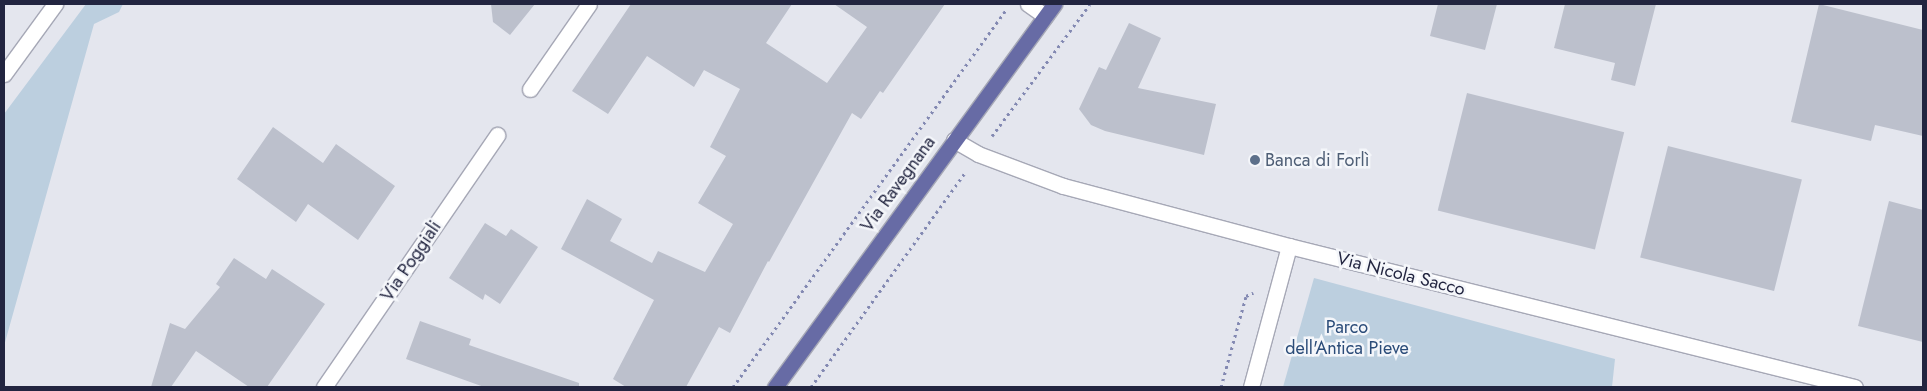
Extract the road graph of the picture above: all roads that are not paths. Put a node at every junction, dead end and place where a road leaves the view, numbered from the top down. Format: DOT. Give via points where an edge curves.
graph roads {
  1 [pos="55,4"];
  2 [pos="589,4"];
  3 [pos="1028,4"];
  4 [pos="1054,4"];
  5 [pos="1045,16"];
  6 [pos="4,74"];
  7 [pos="530,89"];
  8 [pos="498,135"];
  9 [pos="954,140"];
  10 [pos="1290,246"];
  11 [pos="324,387"];
  12 [pos="775,387"];
  13 [pos="1251,387"];
  14 [pos="1854,387"];
  1 -- 6 [label="street"];
  2 -- 7 [label="street"];
  3 -- 5 [label="street"];
  4 -- 5 [label="main road, Via Ravegnana"];
  5 -- 9 [label="main road, Via Ravegnana"];
  8 -- 11 [label="street, Via Poggiali"];
  9 -- 10 [label="street, Via Nicola Sacco" via="978,154 1063,186"];
  9 -- 12 [label="main road, Via Ravegnana"];
  10 -- 13 [label="street"];
  10 -- 14 [label="street, Via Nicola Sacco"];
}
